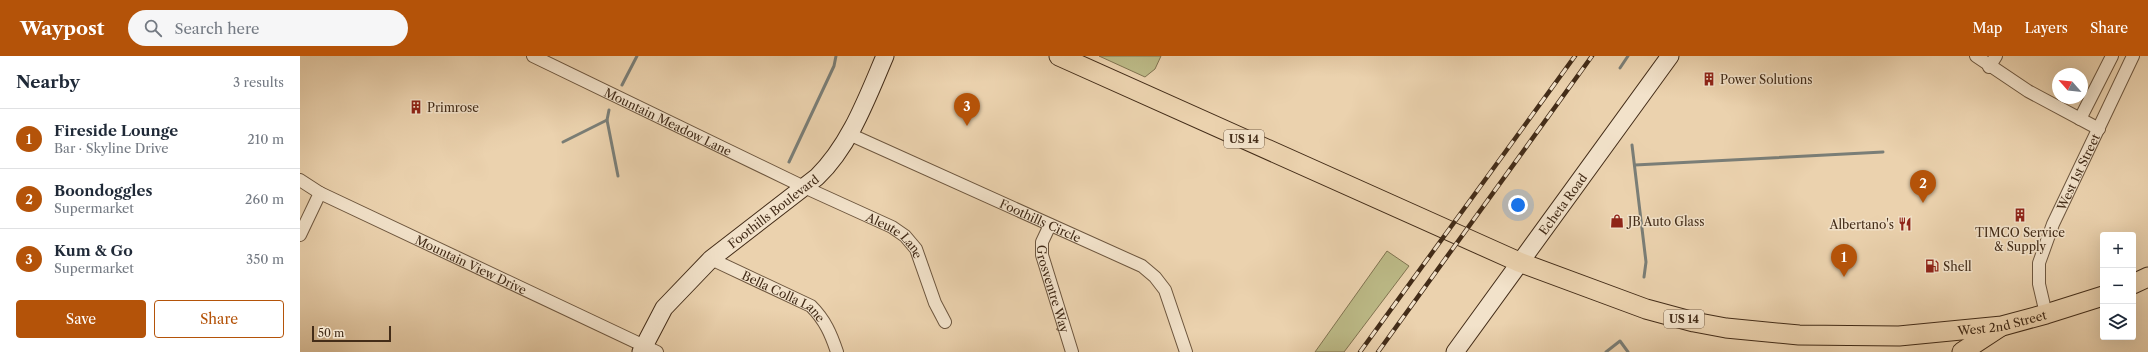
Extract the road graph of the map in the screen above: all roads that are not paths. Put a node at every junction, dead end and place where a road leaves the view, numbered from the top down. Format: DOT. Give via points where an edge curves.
graph roads {
  1 [pos="533,56"];
  2 [pos="886,56"];
  3 [pos="1059,56"];
  4 [pos="1670,56"];
  5 [pos="1976,56"];
  6 [pos="1996,56"];
  7 [pos="2112,56"];
  8 [pos="2133,56"];
  9 [pos="1989,67"];
  10 [pos="2080,119"];
  11 [pos="2099,129"];
  12 [pos="849,134"];
  13 [pos="300,180"];
  14 [pos="804,187"];
  15 [pos="320,192"];
  16 [pos="1050,225"];
  17 [pos="300,235"];
  18 [pos="711,260"];
  19 [pos="1519,262"];
  20 [pos="2148,277"];
  21 [pos="2136,283"];
  22 [pos="2100,297"];
  23 [pos="2046,314"];
  24 [pos="945,322"];
  25 [pos="2002,326"];
  26 [pos="1899,344"];
  27 [pos="647,350"];
  28 [pos="837,352"];
  29 [pos="1072,352"];
  30 [pos="1186,352"];
  31 [pos="1455,352"];
  32 [pos="1962,352"];
  1 -- 14 [label="street, Mountain Meadow Lane"];
  2 -- 12 [label="street, Foothills Boulevard"];
  3 -- 19 [label="main road, US 14"];
  4 -- 19 [label="street, Echeta Road"];
  5 -- 9 [label="street"];
  6 -- 9 [label="street"];
  7 -- 10 [label="street"];
  8 -- 11 [label="street, West 1st Street"];
  9 -- 10 [label="street" via="2028,92"];
  10 -- 11 [label="street"];
  11 -- 23 [label="street, West 1st Street" via="2053,224 2038,263 2039,284"];
  12 -- 14 [label="street, Foothills Boulevard" via="832,162"];
  12 -- 16 [label="street, Foothills Circle"];
  13 -- 15 [label="street, Mountain View Drive"];
  14 -- 18 [label="street, Foothills Boulevard"];
  14 -- 24 [label="street, Aleute Lane" via="892,227 905,236 916,249 935,303"];
  15 -- 17 [label="street"];
  15 -- 27 [label="street, Mountain View Drive"];
  16 -- 29 [label="street, Grosventre Way" via="1042,242 1042,255"];
  16 -- 30 [label="street, Foothills Circle" via="1142,266 1155,277 1165,290"];
  18 -- 27 [label="street, Foothills Boulevard" via="664,308"];
  18 -- 28 [label="street, Bella Colla Lane" via="811,306 822,317 830,331"];
  19 -- 26 [label="main road, US 14" via="1646,309 1694,322 1726,328"];
  19 -- 31 [label="street, Echeta Road"];
  20 -- 21 [label="main road"];
  22 -- 23 [label="main road, West 2nd Street"];
  23 -- 25 [label="main road, West 2nd Street"];
  25 -- 26 [label="main road, West 2nd Street"];
  25 -- 32 [label="main road"];
}
